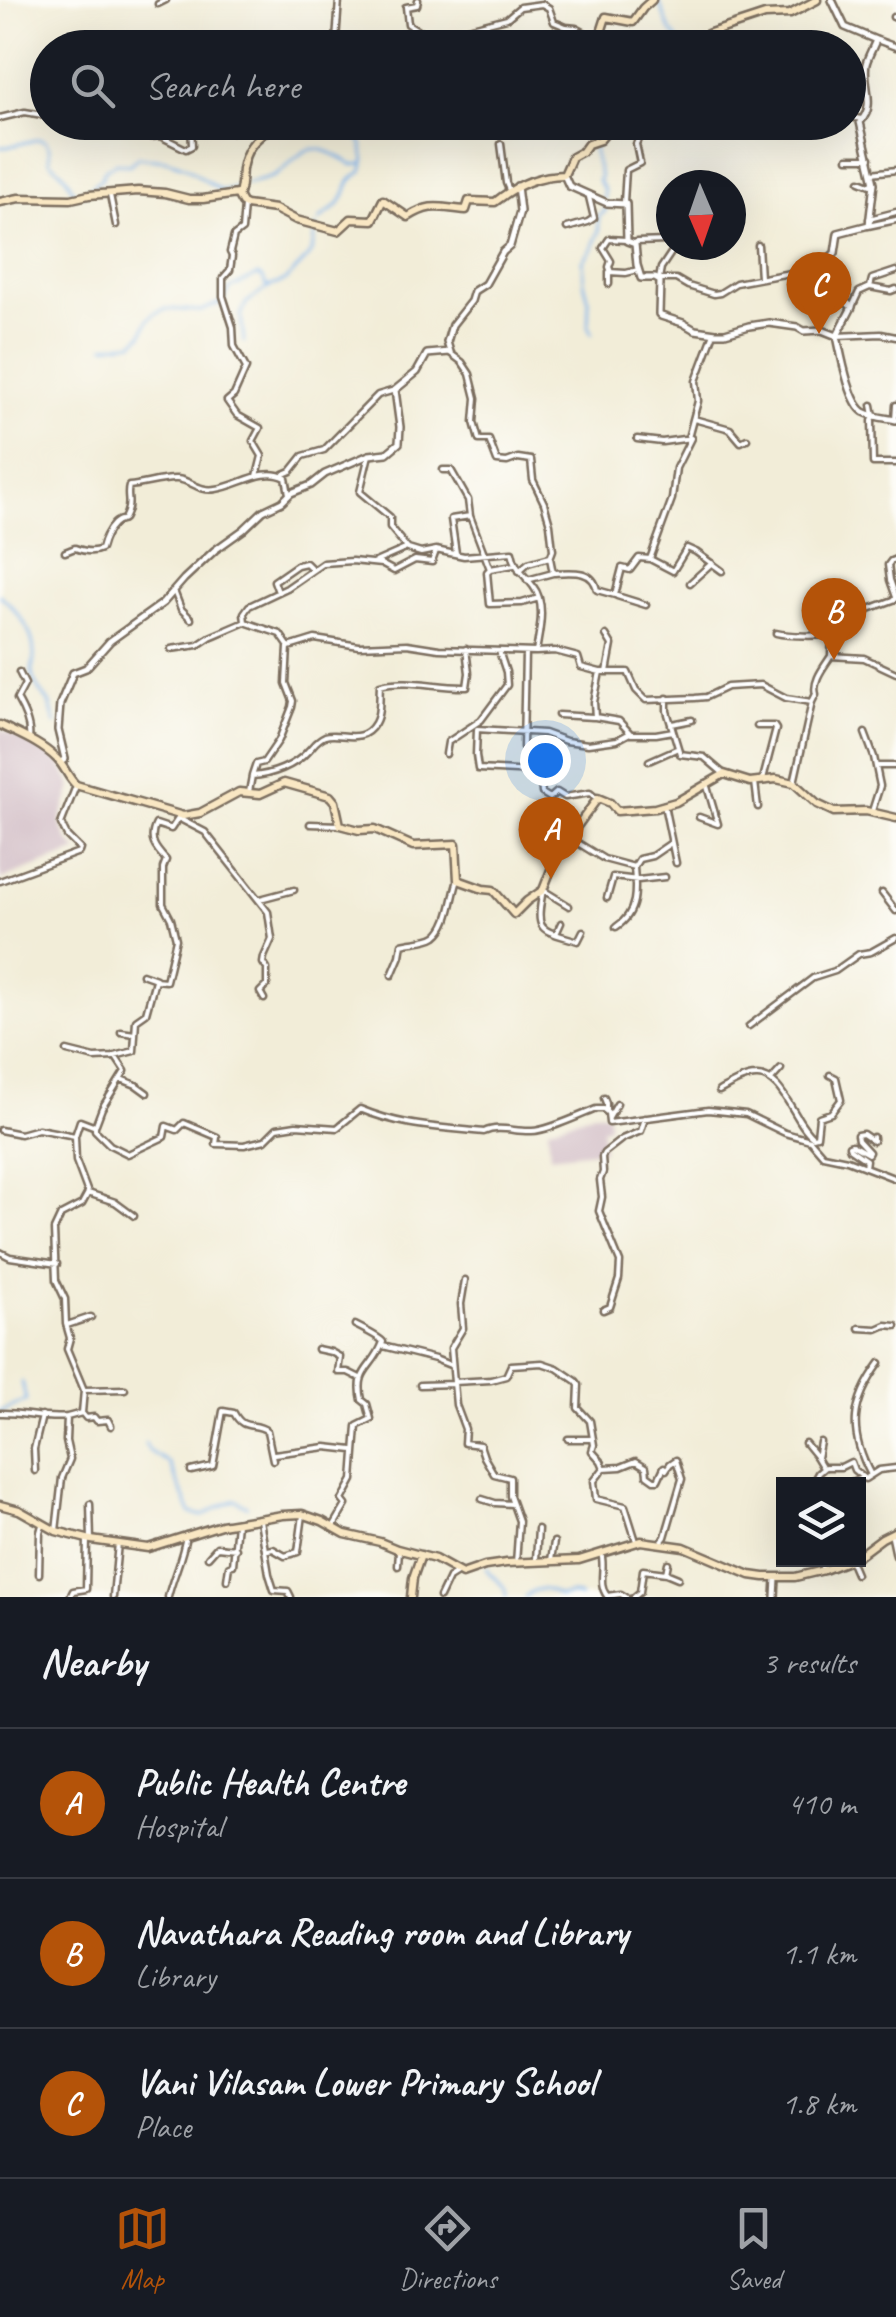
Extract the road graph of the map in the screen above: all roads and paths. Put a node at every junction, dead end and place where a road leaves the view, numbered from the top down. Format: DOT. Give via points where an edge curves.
graph roads {
  1 [pos="166,0"];
  2 [pos="339,0"];
  3 [pos="418,0"];
  4 [pos="652,0"];
  5 [pos="817,0"];
  6 [pos="832,0"];
  7 [pos="158,4"];
  8 [pos="337,30"];
  9 [pos="417,30"];
  10 [pos="463,30"];
  11 [pos="579,30"];
  12 [pos="602,30"];
  13 [pos="716,30"];
  14 [pos="852,30"];
  15 [pos="866,36"];
  16 [pos="876,40"];
  17 [pos="896,47"];
  18 [pos="866,64"];
  19 [pos="866,74"];
  20 [pos="30,113"];
  21 [pos="866,116"];
  22 [pos="0,118"];
  23 [pos="167,140"];
  24 [pos="192,140"];
  25 [pos="254,140"];
  26 [pos="600,140"];
  27 [pos="637,140"];
  28 [pos="864,140"];
  29 [pos="502,144"];
  30 [pos="848,158"];
  31 [pos="870,158"];
  32 [pos="896,170"];
  33 [pos="872,173"];
  34 [pos="564,175"];
  35 [pos="860,181"];
  36 [pos="874,182"];
  37 [pos="513,188"];
  38 [pos="110,194"];
  39 [pos="238,194"];
  40 [pos="589,195"];
  41 [pos="0,202"];
  42 [pos="624,202"];
  43 [pos="244,205"];
  44 [pos="896,212"];
  45 [pos="896,220"];
  46 [pos="869,223"];
  47 [pos="116,225"];
  48 [pos="567,228"];
  49 [pos="630,241"];
  50 [pos="656,241"];
  51 [pos="758,245"];
  52 [pos="666,260"];
  53 [pos="818,268"];
  54 [pos="638,270"];
  55 [pos="896,271"];
  56 [pos="610,272"];
  57 [pos="760,278"];
  58 [pos="659,279"];
  59 [pos="609,284"];
  60 [pos="870,288"];
  61 [pos="896,289"];
  62 [pos="852,307"];
  63 [pos="714,333"];
  64 [pos="837,336"];
  65 [pos="896,337"];
  66 [pos="450,352"];
  67 [pos="395,390"];
  68 [pos="872,405"];
  69 [pos="896,405"];
  70 [pos="874,416"];
  71 [pos="694,420"];
  72 [pos="896,420"];
  73 [pos="688,438"];
  74 [pos="637,439"];
  75 [pos="747,439"];
  76 [pos="369,455"];
  77 [pos="896,463"];
  78 [pos="443,470"];
  79 [pos="281,475"];
  80 [pos="257,476"];
  81 [pos="290,494"];
  82 [pos="470,516"];
  83 [pos="408,549"];
  84 [pos="436,550"];
  85 [pos="65,552"];
  86 [pos="456,553"];
  87 [pos="484,556"];
  88 [pos="550,557"];
  89 [pos="896,559"];
  90 [pos="650,560"];
  91 [pos="372,563"];
  92 [pos="712,563"];
  93 [pos="514,565"];
  94 [pos="313,570"];
  95 [pos="490,570"];
  96 [pos="722,570"];
  97 [pos="519,571"];
  98 [pos="553,574"];
  99 [pos="527,580"];
  100 [pos="690,583"];
  101 [pos="174,592"];
  102 [pos="278,592"];
  103 [pos="615,596"];
  104 [pos="539,598"];
  105 [pos="896,598"];
  106 [pos="646,605"];
  107 [pos="190,619"];
  108 [pos="244,622"];
  109 [pos="776,633"];
  110 [pos="832,634"];
  111 [pos="606,635"];
  112 [pos="289,647"];
  113 [pos="171,649"];
  114 [pos="466,649"];
  115 [pos="499,651"];
  116 [pos="525,652"];
  117 [pos="536,652"];
  118 [pos="831,656"];
  119 [pos="19,672"];
  120 [pos="600,672"];
  121 [pos="607,672"];
  122 [pos="896,674"];
  123 [pos="667,698"];
  124 [pos="812,702"];
  125 [pos="558,715"];
  126 [pos="594,717"];
  127 [pos="692,720"];
  128 [pos="0,725"];
  129 [pos="477,726"];
  130 [pos="757,726"];
  131 [pos="672,727"];
  132 [pos="523,732"];
  133 [pos="865,733"];
  134 [pos="630,734"];
  135 [pos="29,740"];
  136 [pos="677,748"];
  137 [pos="537,751"];
  138 [pos="446,754"];
  139 [pos="648,761"];
  140 [pos="61,762"];
  141 [pos="877,766"];
  142 [pos="896,766"];
  143 [pos="724,774"];
  144 [pos="252,776"];
  145 [pos="759,781"];
  146 [pos="706,783"];
  147 [pos="794,783"];
  148 [pos="76,785"];
  149 [pos="248,792"];
  150 [pos="596,798"];
  151 [pos="664,805"];
  152 [pos="758,807"];
  153 [pos="872,812"];
  154 [pos="179,817"];
  155 [pos="699,817"];
  156 [pos="896,818"];
  157 [pos="310,824"];
  158 [pos="340,825"];
  159 [pos="568,837"];
  160 [pos="672,842"];
  161 [pos="676,864"];
  162 [pos="634,867"];
  163 [pos="665,877"];
  164 [pos="458,880"];
  165 [pos="635,880"];
  166 [pos="0,881"];
  167 [pos="294,890"];
  168 [pos="543,890"];
  169 [pos="882,893"];
  170 [pos="607,898"];
  171 [pos="260,900"];
  172 [pos="569,906"];
  173 [pos="896,911"];
  174 [pos="560,923"];
  175 [pos="616,927"];
  176 [pos="582,931"];
  177 [pos="556,934"];
  178 [pos="896,938"];
  179 [pos="142,974"];
  180 [pos="392,975"];
  181 [pos="156,979"];
  182 [pos="264,999"];
  183 [pos="749,1026"];
  184 [pos="121,1032"];
  185 [pos="135,1034"];
  186 [pos="67,1050"];
  187 [pos="114,1057"];
  188 [pos="782,1069"];
  189 [pos="830,1075"];
  190 [pos="120,1079"];
  191 [pos="771,1080"];
  192 [pos="719,1091"];
  193 [pos="147,1093"];
  194 [pos="604,1098"];
  195 [pos="616,1104"];
  196 [pos="606,1111"];
  197 [pos="609,1118"];
  198 [pos="644,1118"];
  199 [pos="95,1126"];
  200 [pos="0,1130"];
  201 [pos="76,1136"];
  202 [pos="874,1137"];
  203 [pos="811,1139"];
  204 [pos="864,1167"];
  205 [pos="896,1179"];
  206 [pos="88,1193"];
  207 [pos="134,1216"];
  208 [pos="0,1252"];
  209 [pos="57,1264"];
  210 [pos="465,1280"];
  211 [pos="603,1310"];
  212 [pos="91,1317"];
  213 [pos="66,1325"];
  214 [pos="355,1325"];
  215 [pos="896,1326"];
  216 [pos="859,1328"];
  217 [pos="383,1346"];
  218 [pos="318,1349"];
  219 [pos="880,1363"];
  220 [pos="452,1366"];
  221 [pos="360,1378"];
  222 [pos="454,1383"];
  223 [pos="420,1385"];
  224 [pos="125,1389"];
  225 [pos="84,1390"];
  226 [pos="0,1413"];
  227 [pos="82,1413"];
  228 [pos="42,1416"];
  229 [pos="66,1417"];
  230 [pos="111,1426"];
  231 [pos="568,1439"];
  232 [pos="592,1439"];
  233 [pos="820,1442"];
  234 [pos="804,1443"];
  235 [pos="355,1451"];
  236 [pos="861,1456"];
  237 [pos="818,1460"];
  238 [pos="851,1462"];
  239 [pos="604,1468"];
  240 [pos="823,1468"];
  241 [pos="896,1468"];
  242 [pos="34,1471"];
  243 [pos="191,1471"];
  244 [pos="871,1475"];
  245 [pos="816,1477"];
  246 [pos="862,1477"];
  247 [pos="866,1478"];
  248 [pos="482,1499"];
  249 [pos="90,1504"];
  250 [pos="512,1504"];
  251 [pos="0,1505"];
  252 [pos="303,1515"];
  253 [pos="260,1520"];
  254 [pos="238,1523"];
  255 [pos="42,1524"];
  256 [pos="333,1527"];
  257 [pos="538,1529"];
  258 [pos="56,1531"];
  259 [pos="893,1532"];
  260 [pos="186,1536"];
  261 [pos="90,1540"];
  262 [pos="636,1541"];
  263 [pos="554,1542"];
  264 [pos="661,1542"];
  265 [pos="118,1544"];
  266 [pos="236,1549"];
  267 [pos="266,1550"];
  268 [pos="399,1550"];
  269 [pos="866,1551"];
  270 [pos="601,1553"];
  271 [pos="421,1555"];
  272 [pos="896,1556"];
  273 [pos="208,1557"];
  274 [pos="536,1560"];
  275 [pos="551,1560"];
  276 [pos="668,1562"];
  277 [pos="516,1563"];
  278 [pos="398,1566"];
  279 [pos="822,1567"];
  280 [pos="831,1567"];
  281 [pos="853,1567"];
  282 [pos="823,1570"];
  283 [pos="457,1573"];
  284 [pos="666,1573"];
  285 [pos="39,1574"];
  286 [pos="856,1574"];
  287 [pos="678,1578"];
  288 [pos="776,1578"];
  289 [pos="227,1580"];
  290 [pos="70,1597"];
  291 [pos="113,1597"];
  292 [pos="168,1597"];
  293 [pos="291,1597"];
  294 [pos="412,1597"];
  295 [pos="440,1597"];
  296 [pos="626,1597"];
  297 [pos="634,1597"];
  298 [pos="776,1597"];
  1 -- 7 [label="street"];
  2 -- 8 [label="street"];
  3 -- 9 [label="street" via="406,7 408,24"];
  4 -- 12 [label="main road" via="633,22 606,17"];
  5 -- 13 [label="main road" via="790,14"];
  6 -- 14 [label="street"];
  10 -- 11 [label="street" via="507,18 528,4 542,4 554,22"];
  15 -- 16 [label="street"];
  16 -- 17 [label="street"];
  16 -- 18 [label="street"];
  19 -- 21 [label="street"];
  20 -- 22 [label="street"];
  23 -- 24 [label="street" via="182,148 190,148"];
  25 -- 39 [label="main road"];
  26 -- 34 [label="main road" via="572,157"];
  27 -- 42 [label="street" via="640,163 626,170"];
  28 -- 31 [label="street"];
  29 -- 37 [label="street" via="506,183"];
  30 -- 31 [label="street"];
  31 -- 33 [label="street"];
  32 -- 33 [label="street"];
  33 -- 36 [label="street"];
  34 -- 37 [label="main road"];
  34 -- 40 [label="street" via="569,186"];
  35 -- 36 [label="street"];
  36 -- 46 [label="street"];
  37 -- 43 [label="main road" via="495,202 470,201 466,210 422,208 408,218 383,200 372,220 354,218 338,232"];
  37 -- 66 [label="street" via="520,211 510,246 452,325"];
  38 -- 39 [label="main road"];
  38 -- 41 [label="main road"];
  38 -- 47 [label="street"];
  39 -- 43 [label="main road"];
  40 -- 42 [label="street"];
  40 -- 48 [label="street" via="594,218"];
  42 -- 49 [label="street"];
  43 -- 80 [label="street" via="223,286 234,346 246,368 227,402 260,428 253,440 262,456"];
  44 -- 46 [label="street"];
  45 -- 46 [label="street"];
  46 -- 53 [label="street" via="838,233 835,253"];
  49 -- 50 [label="street"];
  49 -- 54 [label="street"];
  49 -- 56 [label="street" via="608,239"];
  51 -- 57 [label="street"];
  52 -- 58 [label="street"];
  53 -- 57 [label="street"];
  53 -- 62 [label="street"];
  54 -- 56 [label="street"];
  54 -- 58 [label="street" via="642,278"];
  55 -- 60 [label="street" via="872,279"];
  56 -- 59 [label="street"];
  57 -- 58 [label="street" via="714,294"];
  58 -- 63 [label="street" via="661,316"];
  60 -- 61 [label="street"];
  60 -- 62 [label="street" via="859,292"];
  62 -- 64 [label="street"];
  63 -- 64 [label="street" via="769,324"];
  63 -- 71 [label="street" via="696,381"];
  64 -- 65 [label="street"];
  64 -- 70 [label="street" via="850,392"];
  66 -- 67 [label="street" via="425,356"];
  66 -- 88 [label="street" via="470,374 480,440 490,440 497,461 531,460 550,524"];
  67 -- 76 [label="street" via="399,444"];
  67 -- 79 [label="street" via="378,396 324,450 304,455"];
  68 -- 70 [label="street"];
  69 -- 72 [label="street"];
  70 -- 72 [label="street"];
  70 -- 77 [label="street" via="873,463"];
  71 -- 73 [label="street"];
  71 -- 75 [label="street"];
  73 -- 74 [label="street"];
  73 -- 90 [label="street"];
  76 -- 81 [label="street"];
  76 -- 83 [label="street" via="360,492 390,517"];
  78 -- 82 [label="street" via="450,470 468,500"];
  79 -- 80 [label="street"];
  79 -- 81 [label="street"];
  80 -- 85 [label="street" via="213,490 179,479 129,486 125,517 101,548"];
  81 -- 101 [label="street" via="215,550"];
  82 -- 86 [label="street" via="451,519"];
  82 -- 87 [label="street"];
  83 -- 84 [label="street"];
  83 -- 91 [label="street"];
  84 -- 86 [label="street"];
  84 -- 91 [label="street" via="432,562 415,560 394,571"];
  86 -- 87 [label="street"];
  87 -- 93 [label="street" via="512,552"];
  87 -- 95 [label="street"];
  88 -- 97 [label="street"];
  88 -- 98 [label="street"];
  89 -- 105 [label="street" via="888,570"];
  90 -- 92 [label="street" via="673,571 687,548"];
  90 -- 103 [label="street" via="622,568"];
  91 -- 94 [label="street" via="323,563"];
  92 -- 96 [label="street"];
  92 -- 100 [label="street"];
  93 -- 95 [label="street"];
  93 -- 97 [label="street"];
  94 -- 102 [label="street"];
  94 -- 102 [label="street" via="306,562 296,565 274,582"];
  95 -- 104 [label="street" via="492,605"];
  97 -- 99 [label="street"];
  98 -- 99 [label="street"];
  98 -- 103 [label="street" via="593,577 597,590"];
  99 -- 104 [label="street"];
  101 -- 107 [label="street"];
  101 -- 140 [label="street" via="70,677 60,704"];
  102 -- 108 [label="street" via="249,606"];
  103 -- 106 [label="street"];
  104 -- 117 [label="street"];
  105 -- 110 [label="street" via="861,612 858,627"];
  108 -- 112 [label="street" via="280,634"];
  108 -- 113 [label="street" via="198,645"];
  109 -- 110 [label="street"];
  110 -- 118 [label="street"];
  111 -- 121 [label="street" via="612,645"];
  112 -- 114 [label="street" via="315,639"];
  112 -- 144 [label="street" via="291,711"];
  114 -- 115 [label="street"];
  114 -- 144 [label="street" via="466,688 380,684 377,720 368,731 327,736 278,772"];
  115 -- 116 [label="street"];
  115 -- 129 [label="street" via="508,682"];
  116 -- 117 [label="street"];
  116 -- 132 [label="street"];
  117 -- 120 [label="street" via="578,658 581,667"];
  118 -- 122 [label="street" via="864,658"];
  118 -- 124 [label="street"];
  119 -- 135 [label="street" via="25,684 17,699"];
  120 -- 121 [label="street"];
  120 -- 126 [label="street"];
  121 -- 123 [label="street" via="628,672 646,700"];
  123 -- 124 [label="street" via="760,685"];
  123 -- 131 [label="street"];
  124 -- 147 [label="street"];
  125 -- 126 [label="street"];
  126 -- 134 [label="street" via="619,721"];
  127 -- 131 [label="street"];
  128 -- 135 [label="main road"];
  129 -- 132 [label="street"];
  129 -- 138 [label="street" via="448,742"];
  129 -- 150 [label="street" via="478,770 535,772 550,798 557,792"];
  130 -- 145 [label="street" via="776,729"];
  131 -- 134 [label="street"];
  131 -- 136 [label="street"];
  132 -- 134 [label="street" via="588,744"];
  132 -- 137 [label="street" via="523,746"];
  133 -- 141 [label="street"];
  135 -- 140 [label="main road"];
  136 -- 139 [label="street"];
  136 -- 143 [label="street" via="681,756 704,757"];
  140 -- 148 [label="main road"];
  141 -- 142 [label="street"];
  141 -- 153 [label="street" via="880,786"];
  143 -- 145 [label="main road"];
  143 -- 146 [label="main road"];
  144 -- 149 [label="street"];
  145 -- 147 [label="main road"];
  145 -- 152 [label="street"];
  146 -- 151 [label="main road"];
  146 -- 155 [label="street" via="718,822"];
  147 -- 153 [label="main road" via="825,810"];
  148 -- 154 [label="main road"];
  148 -- 166 [label="street" via="62,824 79,852"];
  149 -- 154 [label="main road"];
  149 -- 158 [label="main road" via="260,794 284,782 330,796"];
  150 -- 151 [label="main road" via="616,811"];
  150 -- 159 [label="main road"];
  151 -- 160 [label="street"];
  153 -- 156 [label="main road"];
  154 -- 171 [label="street" via="205,832"];
  154 -- 181 [label="street" via="173,828 156,824 153,831 152,844 166,860 163,904 176,939 166,981"];
  157 -- 158 [label="street"];
  158 -- 164 [label="main road" via="378,830 413,846 456,844"];
  159 -- 162 [label="street"];
  159 -- 168 [label="main road"];
  160 -- 161 [label="street"];
  160 -- 162 [label="street"];
  162 -- 165 [label="street"];
  163 -- 165 [label="street"];
  164 -- 168 [label="main road" via="492,890 514,914"];
  164 -- 180 [label="street" via="440,930 402,944"];
  165 -- 170 [label="street" via="612,877"];
  165 -- 175 [label="street" via="633,906"];
  167 -- 171 [label="street"];
  168 -- 172 [label="street"];
  168 -- 177 [label="street" via="538,919"];
  169 -- 173 [label="street"];
  171 -- 182 [label="street" via="272,939 263,963"];
  174 -- 177 [label="street"];
  176 -- 177 [label="street" via="578,941"];
  178 -- 183 [label="street" via="813,978"];
  179 -- 181 [label="street"];
  181 -- 185 [label="street"];
  184 -- 185 [label="street"];
  185 -- 187 [label="street" via="134,1051"];
  186 -- 187 [label="street"];
  187 -- 190 [label="street" via="125,1072"];
  188 -- 191 [label="street"];
  189 -- 203 [label="street" via="841,1100 819,1118"];
  190 -- 193 [label="street"];
  190 -- 199 [label="street"];
  191 -- 192 [label="street" via="755,1076"];
  191 -- 203 [label="street"];
  194 -- 196 [label="street"];
  195 -- 197 [label="street"];
  196 -- 197 [label="street"];
  196 -- 199 [label="street" via="536,1131 484,1132 414,1126 360,1109 337,1128 282,1127 244,1145 216,1144 217,1137 184,1123 177,1130 165,1126 164,1136 130,1154 110,1145"];
  197 -- 198 [label="street" via="608,1123"];
  198 -- 203 [label="street" via="726,1110"];
  198 -- 211 [label="street" via="642,1131 622,1138 602,1157 599,1211 620,1262 620,1279"];
  199 -- 201 [label="street" via="80,1121"];
  200 -- 201 [label="street"];
  201 -- 206 [label="street" via="76,1161"];
  202 -- 204 [label="street" via="858,1136 868,1154 849,1146 866,1160"];
  203 -- 204 [label="street" via="823,1155"];
  204 -- 205 [label="street"];
  206 -- 207 [label="street"];
  206 -- 209 [label="street" via="56,1223"];
  208 -- 209 [label="street"];
  209 -- 213 [label="street"];
  210 -- 220 [label="street" via="464,1322 452,1344"];
  212 -- 213 [label="street"];
  213 -- 225 [label="street" via="67,1349"];
  214 -- 217 [label="street" via="383,1339"];
  215 -- 216 [label="street"];
  217 -- 220 [label="street"];
  217 -- 221 [label="street"];
  218 -- 221 [label="street" via="340,1357 338,1372"];
  219 -- 236 [label="street" via="854,1414"];
  220 -- 222 [label="street"];
  221 -- 235 [label="street" via="370,1421 356,1426"];
  222 -- 223 [label="street"];
  222 -- 232 [label="street" via="500,1378 511,1364 550,1364 579,1386 578,1408 590,1421"];
  222 -- 250 [label="street" via="464,1443 480,1445 494,1474 510,1478"];
  224 -- 225 [label="street"];
  225 -- 227 [label="street"];
  226 -- 228 [label="street"];
  227 -- 229 [label="street"];
  227 -- 230 [label="street"];
  228 -- 229 [label="street"];
  228 -- 242 [label="street"];
  229 -- 258 [label="street" via="70,1459"];
  231 -- 232 [label="street"];
  232 -- 239 [label="street"];
  233 -- 237 [label="street"];
  234 -- 237 [label="street"];
  235 -- 243 [label="street" via="326,1447 274,1457 267,1432 223,1412 213,1466"];
  235 -- 256 [label="street" via="353,1480 342,1500 346,1507"];
  236 -- 238 [label="street"];
  236 -- 244 [label="street"];
  237 -- 240 [label="street"];
  238 -- 240 [label="street"];
  238 -- 246 [label="street"];
  239 -- 262 [label="street" via="594,1481 596,1499 625,1506"];
  239 -- 264 [label="street" via="636,1461 658,1480 676,1460 682,1479"];
  240 -- 245 [label="street"];
  241 -- 244 [label="street"];
  244 -- 247 [label="street"];
  248 -- 250 [label="street"];
  249 -- 261 [label="street"];
  250 -- 277 [label="street" via="519,1524"];
  251 -- 255 [label="main road"];
  252 -- 253 [label="main road"];
  252 -- 256 [label="main road"];
  252 -- 267 [label="street" via="298,1552"];
  253 -- 254 [label="main road"];
  253 -- 267 [label="street"];
  254 -- 260 [label="main road"];
  254 -- 266 [label="street"];
  255 -- 258 [label="main road"];
  255 -- 285 [label="street"];
  256 -- 268 [label="main road"];
  257 -- 274 [label="street"];
  258 -- 261 [label="main road"];
  259 -- 269 [label="main road"];
  259 -- 272 [label="street"];
  260 -- 265 [label="main road" via="152,1547"];
  260 -- 292 [label="street"];
  261 -- 265 [label="main road"];
  261 -- 290 [label="street" via="86,1589"];
  262 -- 264 [label="main road"];
  262 -- 270 [label="main road"];
  263 -- 275 [label="street"];
  264 -- 288 [label="main road"];
  265 -- 291 [label="street"];
  266 -- 273 [label="street" via="217,1546"];
  266 -- 289 [label="street"];
  267 -- 293 [label="street" via="274,1590"];
  268 -- 271 [label="main road"];
  268 -- 278 [label="street"];
  270 -- 275 [label="main road"];
  270 -- 296 [label="street" via="604,1593"];
  271 -- 283 [label="main road"];
  271 -- 294 [label="main road"];
  274 -- 275 [label="main road"];
  274 -- 277 [label="main road"];
  276 -- 284 [label="street"];
  277 -- 283 [label="main road"];
  279 -- 282 [label="street"];
  280 -- 282 [label="main road"];
  281 -- 286 [label="street"];
  282 -- 288 [label="main road"];
  283 -- 295 [label="street"];
  284 -- 287 [label="street"];
  284 -- 297 [label="street" via="642,1570"];
  288 -- 298 [label="street"];
}
